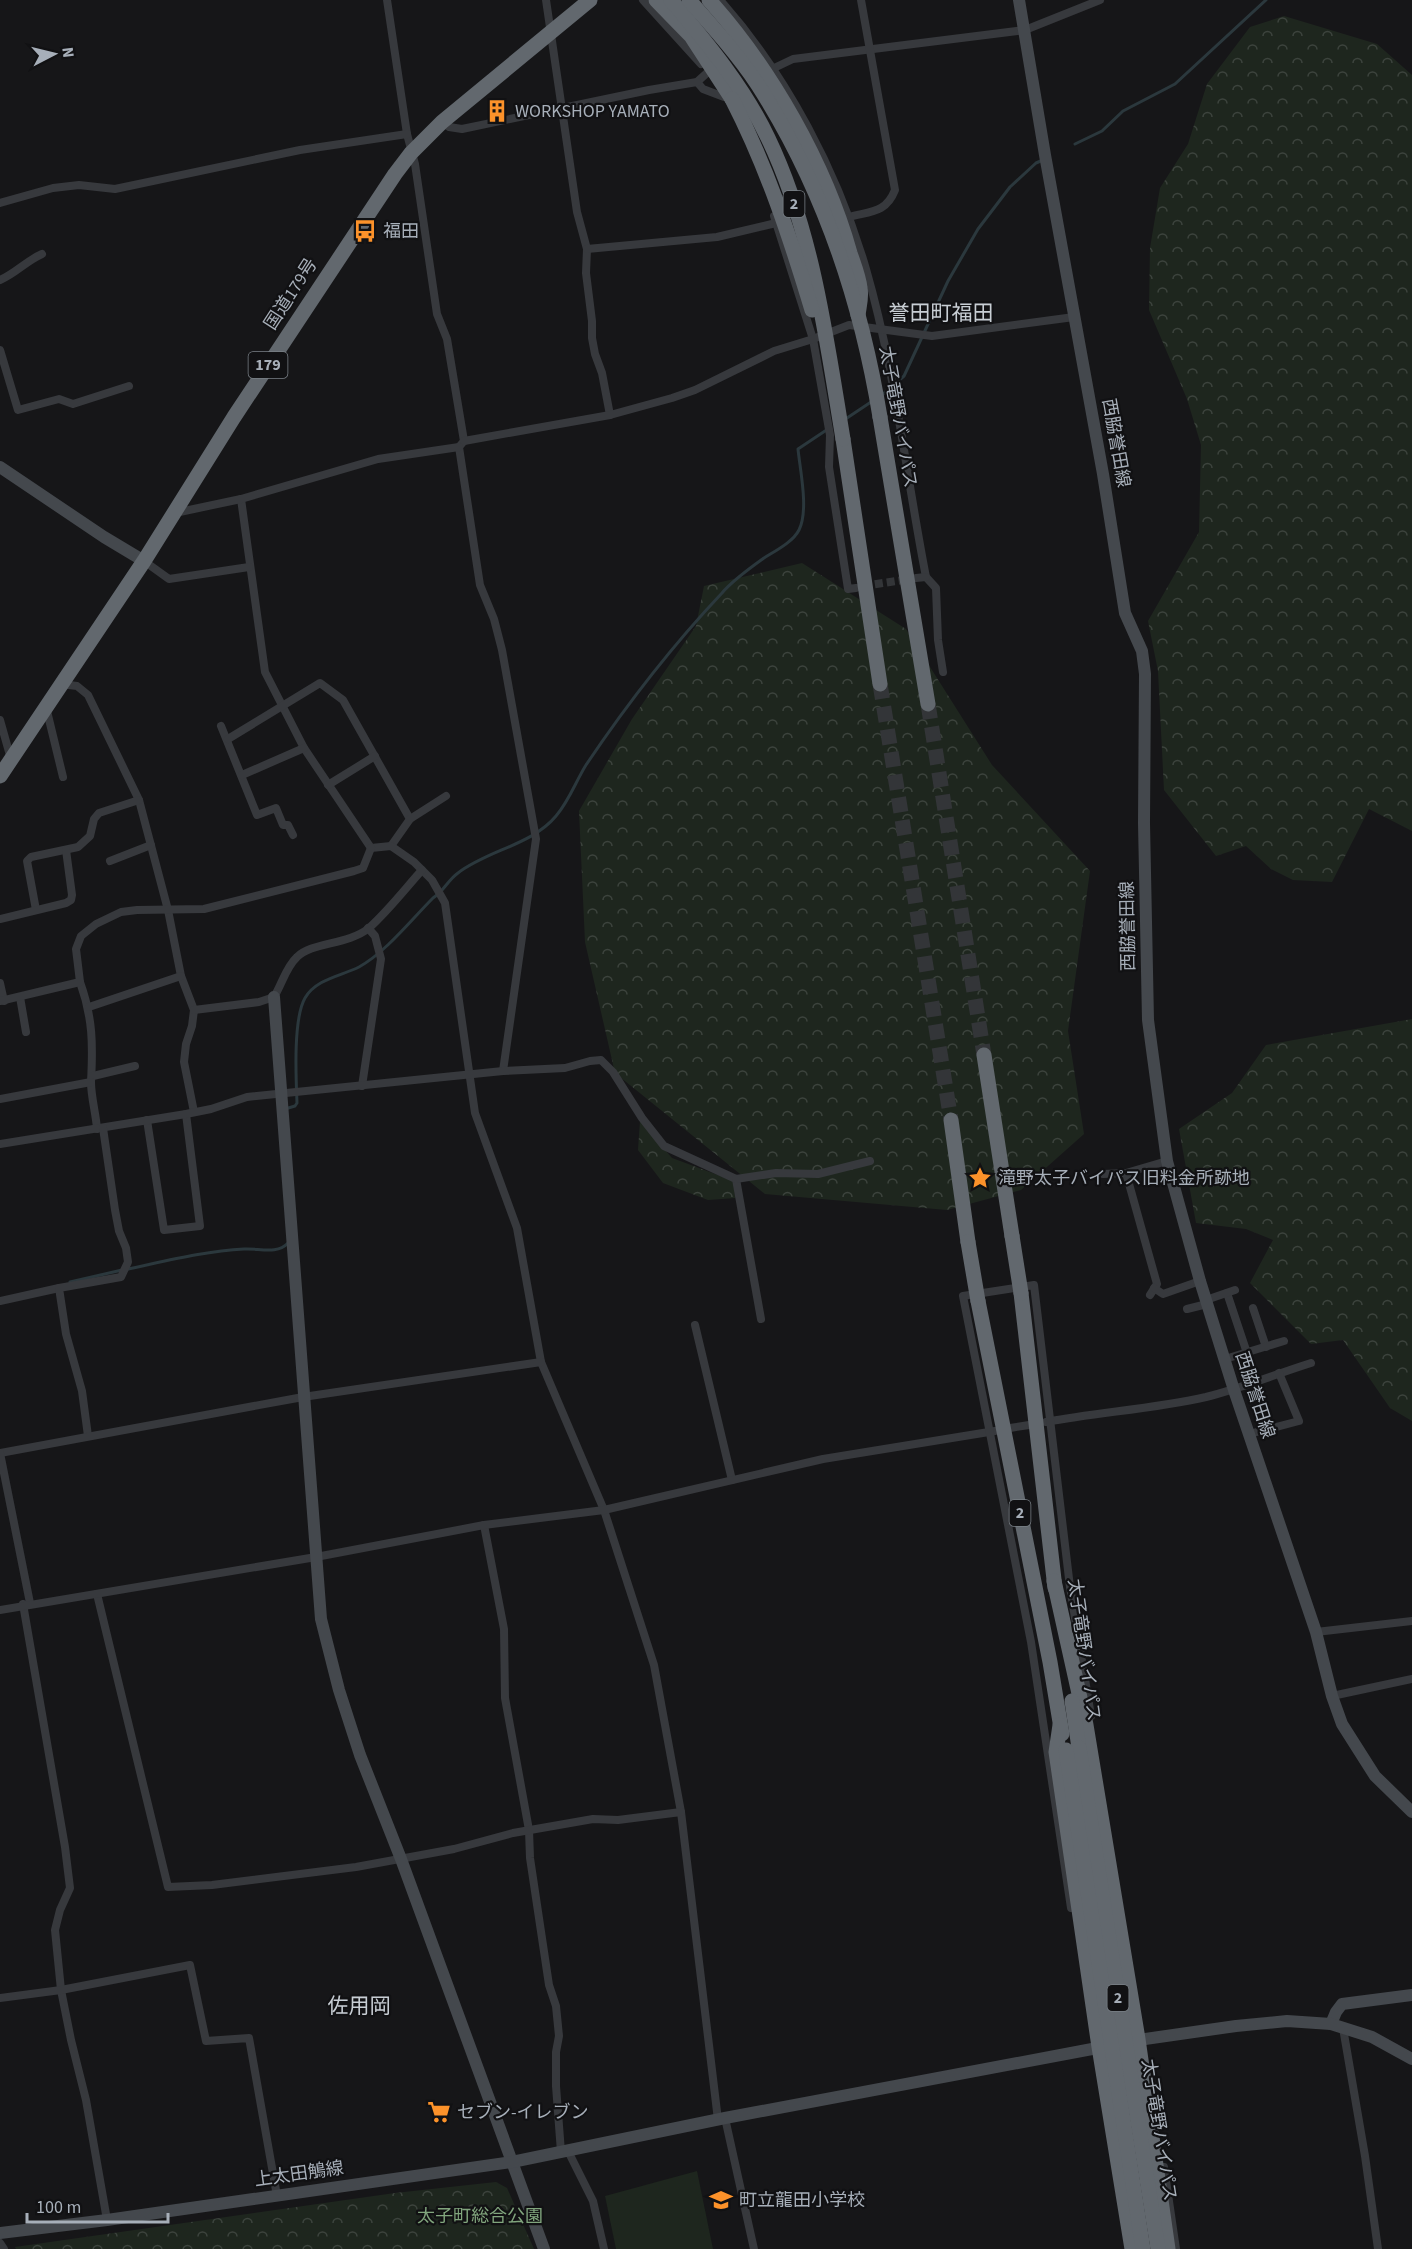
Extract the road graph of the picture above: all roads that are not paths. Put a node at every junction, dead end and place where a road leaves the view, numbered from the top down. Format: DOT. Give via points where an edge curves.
graph roads {
  1 [pos="387,0"];
  2 [pos="546,0"];
  3 [pos="590,0"];
  4 [pos="643,0"];
  5 [pos="656,0"];
  6 [pos="671,0"];
  7 [pos="689,0"];
  8 [pos="709,0"];
  9 [pos="720,0"];
  10 [pos="861,0"];
  11 [pos="1019,0"];
  12 [pos="1100,0"];
  13 [pos="1025,30"];
  14 [pos="551,33"];
  15 [pos="871,50"];
  16 [pos="708,72"];
  17 [pos="770,73"];
  18 [pos="697,82"];
  19 [pos="728,98"];
  20 [pos="562,108"];
  21 [pos="442,122"];
  22 [pos="407,134"];
  23 [pos="411,153"];
  24 [pos="0,203"];
  25 [pos="849,217"];
  26 [pos="776,223"];
  27 [pos="587,249"];
  28 [pos="42,254"];
  29 [pos="0,280"];
  30 [pos="858,315"];
  31 [pos="1074,317"];
  32 [pos="881,329"];
  33 [pos="813,339"];
  34 [pos="0,350"];
  35 [pos="129,386"];
  36 [pos="834,388"];
  37 [pos="610,415"];
  38 [pos="462,444"];
  39 [pos="0,467"];
  40 [pos="241,499"];
  41 [pos="174,513"];
  42 [pos="144,561"];
  43 [pos="249,567"];
  44 [pos="926,577"];
  45 [pos="916,578"];
  46 [pos="852,588"];
  47 [pos="943,672"];
  48 [pos="61,684"];
  49 [pos="879,684"];
  50 [pos="928,704"];
  51 [pos="282,706"];
  52 [pos="46,707"];
  53 [pos="0,720"];
  54 [pos="221,726"];
  55 [pos="228,739"];
  56 [pos="304,748"];
  57 [pos="375,756"];
  58 [pos="12,759"];
  59 [pos="242,775"];
  60 [pos="0,777"];
  61 [pos="63,777"];
  62 [pos="328,785"];
  63 [pos="446,796"];
  64 [pos="139,800"];
  65 [pos="410,819"];
  66 [pos="293,835"];
  67 [pos="152,845"];
  68 [pos="391,846"];
  69 [pos="370,848"];
  70 [pos="66,850"];
  71 [pos="110,861"];
  72 [pos="422,870"];
  73 [pos="36,910"];
  74 [pos="168,910"];
  75 [pos="0,919"];
  76 [pos="368,928"];
  77 [pos="181,976"];
  78 [pos="80,982"];
  79 [pos="0,983"];
  80 [pos="20,997"];
  81 [pos="274,997"];
  82 [pos="2,1001"];
  83 [pos="89,1007"];
  84 [pos="194,1010"];
  85 [pos="26,1032"];
  86 [pos="984,1055"];
  87 [pos="135,1066"];
  88 [pos="502,1071"];
  89 [pos="470,1075"];
  90 [pos="92,1079"];
  91 [pos="362,1086"];
  92 [pos="281,1094"];
  93 [pos="0,1099"];
  94 [pos="190,1113"];
  95 [pos="147,1120"];
  96 [pos="951,1120"];
  97 [pos="100,1128"];
  98 [pos="0,1144"];
  99 [pos="870,1161"];
  100 [pos="1167,1161"];
  101 [pos="1126,1173"];
  102 [pos="1102,1174"];
  103 [pos="736,1179"];
  104 [pos="1200,1281"];
  105 [pos="58,1288"];
  106 [pos="0,1301"];
  107 [pos="1207,1302"];
  108 [pos="1253,1308"];
  109 [pos="1187,1309"];
  110 [pos="761,1319"];
  111 [pos="695,1325"];
  112 [pos="1284,1341"];
  113 [pos="1266,1347"];
  114 [pos="1247,1353"];
  115 [pos="1225,1359"];
  116 [pos="540,1362"];
  117 [pos="1311,1362"];
  118 [pos="1279,1373"];
  119 [pos="1234,1389"];
  120 [pos="303,1397"];
  121 [pos="1047,1421"];
  122 [pos="1029,1425"];
  123 [pos="1010,1428"];
  124 [pos="992,1431"];
  125 [pos="1250,1434"];
  126 [pos="88,1436"];
  127 [pos="0,1453"];
  128 [pos="732,1480"];
  129 [pos="604,1510"];
  130 [pos="484,1525"];
  131 [pos="316,1557"];
  132 [pos="97,1594"];
  133 [pos="27,1604"];
  134 [pos="0,1610"];
  135 [pos="1412,1621"];
  136 [pos="1316,1632"];
  137 [pos="1412,1679"];
  138 [pos="1332,1696"];
  139 [pos="1073,1749"];
  140 [pos="681,1812"];
  141 [pos="1412,1812"];
  142 [pos="530,1830"];
  143 [pos="401,1859"];
  144 [pos="61,1990"];
  145 [pos="1412,1995"];
  146 [pos="0,1998"];
  147 [pos="1337,2026"];
  148 [pos="1141,2039"];
  149 [pos="1096,2048"];
  150 [pos="1412,2059"];
  151 [pos="722,2119"];
  152 [pos="565,2151"];
  153 [pos="512,2162"];
  154 [pos="277,2196"];
  155 [pos="107,2220"];
  156 [pos="0,2233"];
  157 [pos="0,2243"];
  158 [pos="4,2249"];
  159 [pos="544,2249"];
  160 [pos="604,2249"];
  161 [pos="754,2249"];
  162 [pos="1125,2249"];
  163 [pos="1132,2249"];
  164 [pos="1143,2249"];
  165 [pos="1158,2249"];
  166 [pos="1168,2249"];
  167 [pos="1176,2249"];
  168 [pos="1378,2249"];
  1 -- 22 [label="street"];
  2 -- 14 [label="street"];
  3 -- 14 [label="highway, 国道179号 / 179"];
  4 -- 16 [label="street"];
  5 -- 19 [label="highway" via="691,36"];
  6 -- 36 [label="highway, 2, bridge" via="743,94 786,178 811,262"];
  7 -- 30 [label="highway, 太子竜野バイパス / 2, bridge" via="738,58 783,128 824,216"];
  8 -- 17 [label="highway"];
  9 -- 17 [label="street"];
  10 -- 15 [label="street"];
  11 -- 13 [label="main road, 西脇誉田線"];
  12 -- 13 [label="street"];
  13 -- 15 [label="street"];
  13 -- 31 [label="main road, 西脇誉田線"];
  14 -- 20 [label="street"];
  14 -- 21 [label="highway, 国道179号 / 179"];
  15 -- 17 [label="street" via="793,59"];
  15 -- 25 [label="street" via="895,190 884,207"];
  16 -- 18 [label="street"];
  16 -- 19 [label="street"];
  17 -- 25 [label="street" via="813,137"];
  17 -- 30 [label="highway" via="826,182 843,228 861,290"];
  18 -- 19 [label="street" via="704,89"];
  18 -- 20 [label="street"];
  19 -- 26 [label="street"];
  19 -- 36 [label="highway, bridge" via="754,142 772,186"];
  20 -- 21 [label="street" via="462,129 449,128"];
  20 -- 27 [label="street" via="577,212"];
  21 -- 23 [label="highway, 国道179号 / 179"];
  22 -- 23 [label="street"];
  22 -- 24 [label="street" via="300,150 115,189 79,185 53,188"];
  23 -- 38 [label="street" via="437,314 447,339"];
  23 -- 41 [label="highway, 国道179号 / 179" via="348,243"];
  25 -- 32 [label="street"];
  26 -- 27 [label="street" via="717,237"];
  26 -- 33 [label="street"];
  27 -- 37 [label="street" via="592,338"];
  28 -- 29 [label="street"];
  30 -- 50 [label="highway, 太子竜野バイパス / 2, bridge" via="873,375"];
  31 -- 32 [label="street" via="932,336"];
  31 -- 100 [label="main road, 西脇誉田線" via="1125,613 1142,651 1145,674 1148,1020"];
  32 -- 33 [label="street" via="849,325"];
  32 -- 44 [label="street"];
  33 -- 37 [label="street" via="774,351 695,390"];
  33 -- 46 [label="street" via="830,435 829,466"];
  34 -- 35 [label="street" via="18,410 59,399 73,404"];
  36 -- 49 [label="highway, 2, bridge"];
  37 -- 38 [label="street"];
  38 -- 40 [label="street" via="378,459"];
  38 -- 88 [label="street" via="480,585 502,650 536,839"];
  39 -- 42 [label="main road"];
  40 -- 41 [label="street"];
  40 -- 43 [label="street"];
  41 -- 42 [label="highway, 国道179号 / 179"];
  42 -- 43 [label="street" via="169,579"];
  42 -- 48 [label="highway, 国道179号 / 179"];
  43 -- 51 [label="street" via="265,672"];
  44 -- 45 [label="street"];
  44 -- 47 [label="street" via="936,588"];
  48 -- 52 [label="highway, 国道179号 / 179"];
  48 -- 64 [label="street" via="77,686 88,695"];
  51 -- 55 [label="street"];
  51 -- 56 [label="street"];
  51 -- 57 [label="street" via="320,683 343,700"];
  52 -- 58 [label="highway, 国道179号 / 179"];
  52 -- 61 [label="street"];
  53 -- 58 [label="street"];
  54 -- 55 [label="street"];
  55 -- 59 [label="street"];
  56 -- 59 [label="street"];
  56 -- 62 [label="street"];
  57 -- 62 [label="street"];
  57 -- 65 [label="street"];
  58 -- 60 [label="highway, 国道179号 / 179"];
  59 -- 66 [label="street" via="257,814 276,808 283,825 288,825"];
  62 -- 69 [label="street"];
  63 -- 65 [label="street"];
  64 -- 67 [label="street"];
  64 -- 70 [label="street" via="99,813 87,840"];
  65 -- 68 [label="street"];
  67 -- 71 [label="street"];
  67 -- 74 [label="street"];
  68 -- 69 [label="street"];
  68 -- 72 [label="street"];
  69 -- 74 [label="street" via="363,868 204,909"];
  70 -- 73 [label="street" via="71,900"];
  70 -- 73 [label="street" via="27,861"];
  72 -- 76 [label="street"];
  72 -- 89 [label="street" via="445,903"];
  73 -- 75 [label="street"];
  74 -- 77 [label="street"];
  74 -- 78 [label="street" via="121,912 81,936 76,949"];
  76 -- 81 [label="street" via="299,954"];
  76 -- 91 [label="street" via="375,936 381,959"];
  77 -- 83 [label="street"];
  77 -- 84 [label="street"];
  78 -- 80 [label="street"];
  78 -- 83 [label="street"];
  79 -- 82 [label="street"];
  80 -- 82 [label="street"];
  80 -- 85 [label="street"];
  81 -- 84 [label="street"];
  81 -- 92 [label="main road"];
  83 -- 90 [label="street"];
  84 -- 94 [label="street" via="184,1062"];
  86 -- 139 [label="highway, 太子竜野バイパス / 2, bridge" via="1021,1293"];
  87 -- 90 [label="street"];
  88 -- 89 [label="street"];
  88 -- 103 [label="street" via="565,1068 601,1060 664,1146"];
  89 -- 91 [label="street"];
  89 -- 116 [label="street" via="475,1113 517,1228"];
  90 -- 93 [label="street"];
  90 -- 97 [label="street"];
  91 -- 92 [label="street"];
  92 -- 94 [label="street" via="248,1097"];
  92 -- 120 [label="main road"];
  94 -- 95 [label="street"];
  94 -- 95 [label="street" via="200,1226 164,1230"];
  95 -- 97 [label="street"];
  96 -- 139 [label="highway, 太子竜野バイパス / 2, bridge" via="978,1301 1060,1725"];
  97 -- 98 [label="street"];
  97 -- 105 [label="street" via="128,1262 121,1277"];
  99 -- 103 [label="street" via="818,1174 776,1173"];
  100 -- 101 [label="street"];
  100 -- 104 [label="main road, 西脇誉田線"];
  101 -- 102 [label="street"];
  101 -- 104 [label="street" via="1157,1284 1152,1292 1163,1294"];
  103 -- 110 [label="street"];
  104 -- 107 [label="main road, 西脇誉田線"];
  105 -- 106 [label="street"];
  105 -- 126 [label="street" via="82,1391"];
  107 -- 109 [label="street"];
  107 -- 114 [label="street" via="1231,1291"];
  107 -- 115 [label="main road, 西脇誉田線"];
  108 -- 113 [label="street"];
  111 -- 128 [label="street"];
  112 -- 113 [label="street"];
  113 -- 114 [label="street"];
  114 -- 115 [label="street"];
  115 -- 119 [label="main road, 西脇誉田線"];
  116 -- 120 [label="street"];
  116 -- 129 [label="street"];
  117 -- 118 [label="street"];
  118 -- 119 [label="street"];
  118 -- 125 [label="street" via="1299,1421"];
  119 -- 121 [label="street" via="1121,1412"];
  119 -- 125 [label="main road, 西脇誉田線"];
  120 -- 126 [label="street"];
  120 -- 131 [label="main road"];
  121 -- 124 [label="street" via="1034,1285 963,1296"];
  121 -- 148 [label="street"];
  122 -- 123 [label="street"];
  124 -- 128 [label="street" via="823,1459"];
  124 -- 149 [label="street" via="1031,1642"];
  125 -- 136 [label="main road, 西脇誉田線"];
  126 -- 127 [label="street"];
  127 -- 133 [label="street"];
  128 -- 129 [label="street"];
  129 -- 130 [label="street"];
  129 -- 140 [label="street" via="654,1665"];
  130 -- 131 [label="street"];
  130 -- 142 [label="street" via="504,1629 506,1698"];
  131 -- 132 [label="street"];
  131 -- 143 [label="main road" via="321,1619 339,1690"];
  132 -- 133 [label="street"];
  132 -- 143 [label="street" via="168,1887 212,1885"];
  133 -- 134 [label="street"];
  133 -- 144 [label="street" via="70,1888 55,1930"];
  135 -- 136 [label="street"];
  136 -- 138 [label="main road, 西脇誉田線"];
  137 -- 138 [label="street"];
  138 -- 141 [label="main road, 西脇誉田線" via="1342,1724 1376,1776"];
  139 -- 148 [label="highway" via="1116,1906"];
  139 -- 149 [label="highway" via="1080,1912"];
  139 -- 164 [label="highway, 太子竜野バイパス / 2, bridge"];
  139 -- 165 [label="highway, 太子竜野バイパス / 2, bridge"];
  140 -- 142 [label="street" via="593,1819"];
  140 -- 151 [label="street"];
  142 -- 143 [label="street"];
  142 -- 152 [label="street" via="536,1901 556,2006 556,2086"];
  143 -- 153 [label="main road"];
  144 -- 146 [label="street"];
  144 -- 154 [label="street" via="190,1965 206,2041 249,2038"];
  144 -- 155 [label="street"];
  145 -- 147 [label="main road" via="1342,2004 1336,2012"];
  147 -- 148 [label="main road, 上太田鵤線" via="1287,2021"];
  147 -- 150 [label="main road" via="1372,2037"];
  147 -- 168 [label="street" via="1365,2156"];
  148 -- 149 [label="main road, 上太田鵤線"];
  148 -- 166 [label="highway"];
  148 -- 167 [label="street"];
  149 -- 151 [label="main road, 上太田鵤線"];
  149 -- 162 [label="street"];
  149 -- 163 [label="highway"];
  151 -- 152 [label="main road, 上太田鵤線"];
  151 -- 161 [label="street"];
  152 -- 153 [label="main road, 上太田鵤線"];
  152 -- 160 [label="street" via="593,2200"];
  153 -- 154 [label="main road, 上太田鵤線"];
  153 -- 159 [label="main road"];
  154 -- 155 [label="main road, 上太田鵤線"];
  155 -- 156 [label="main road, 上太田鵤線"];
  157 -- 158 [label="street"];
}
